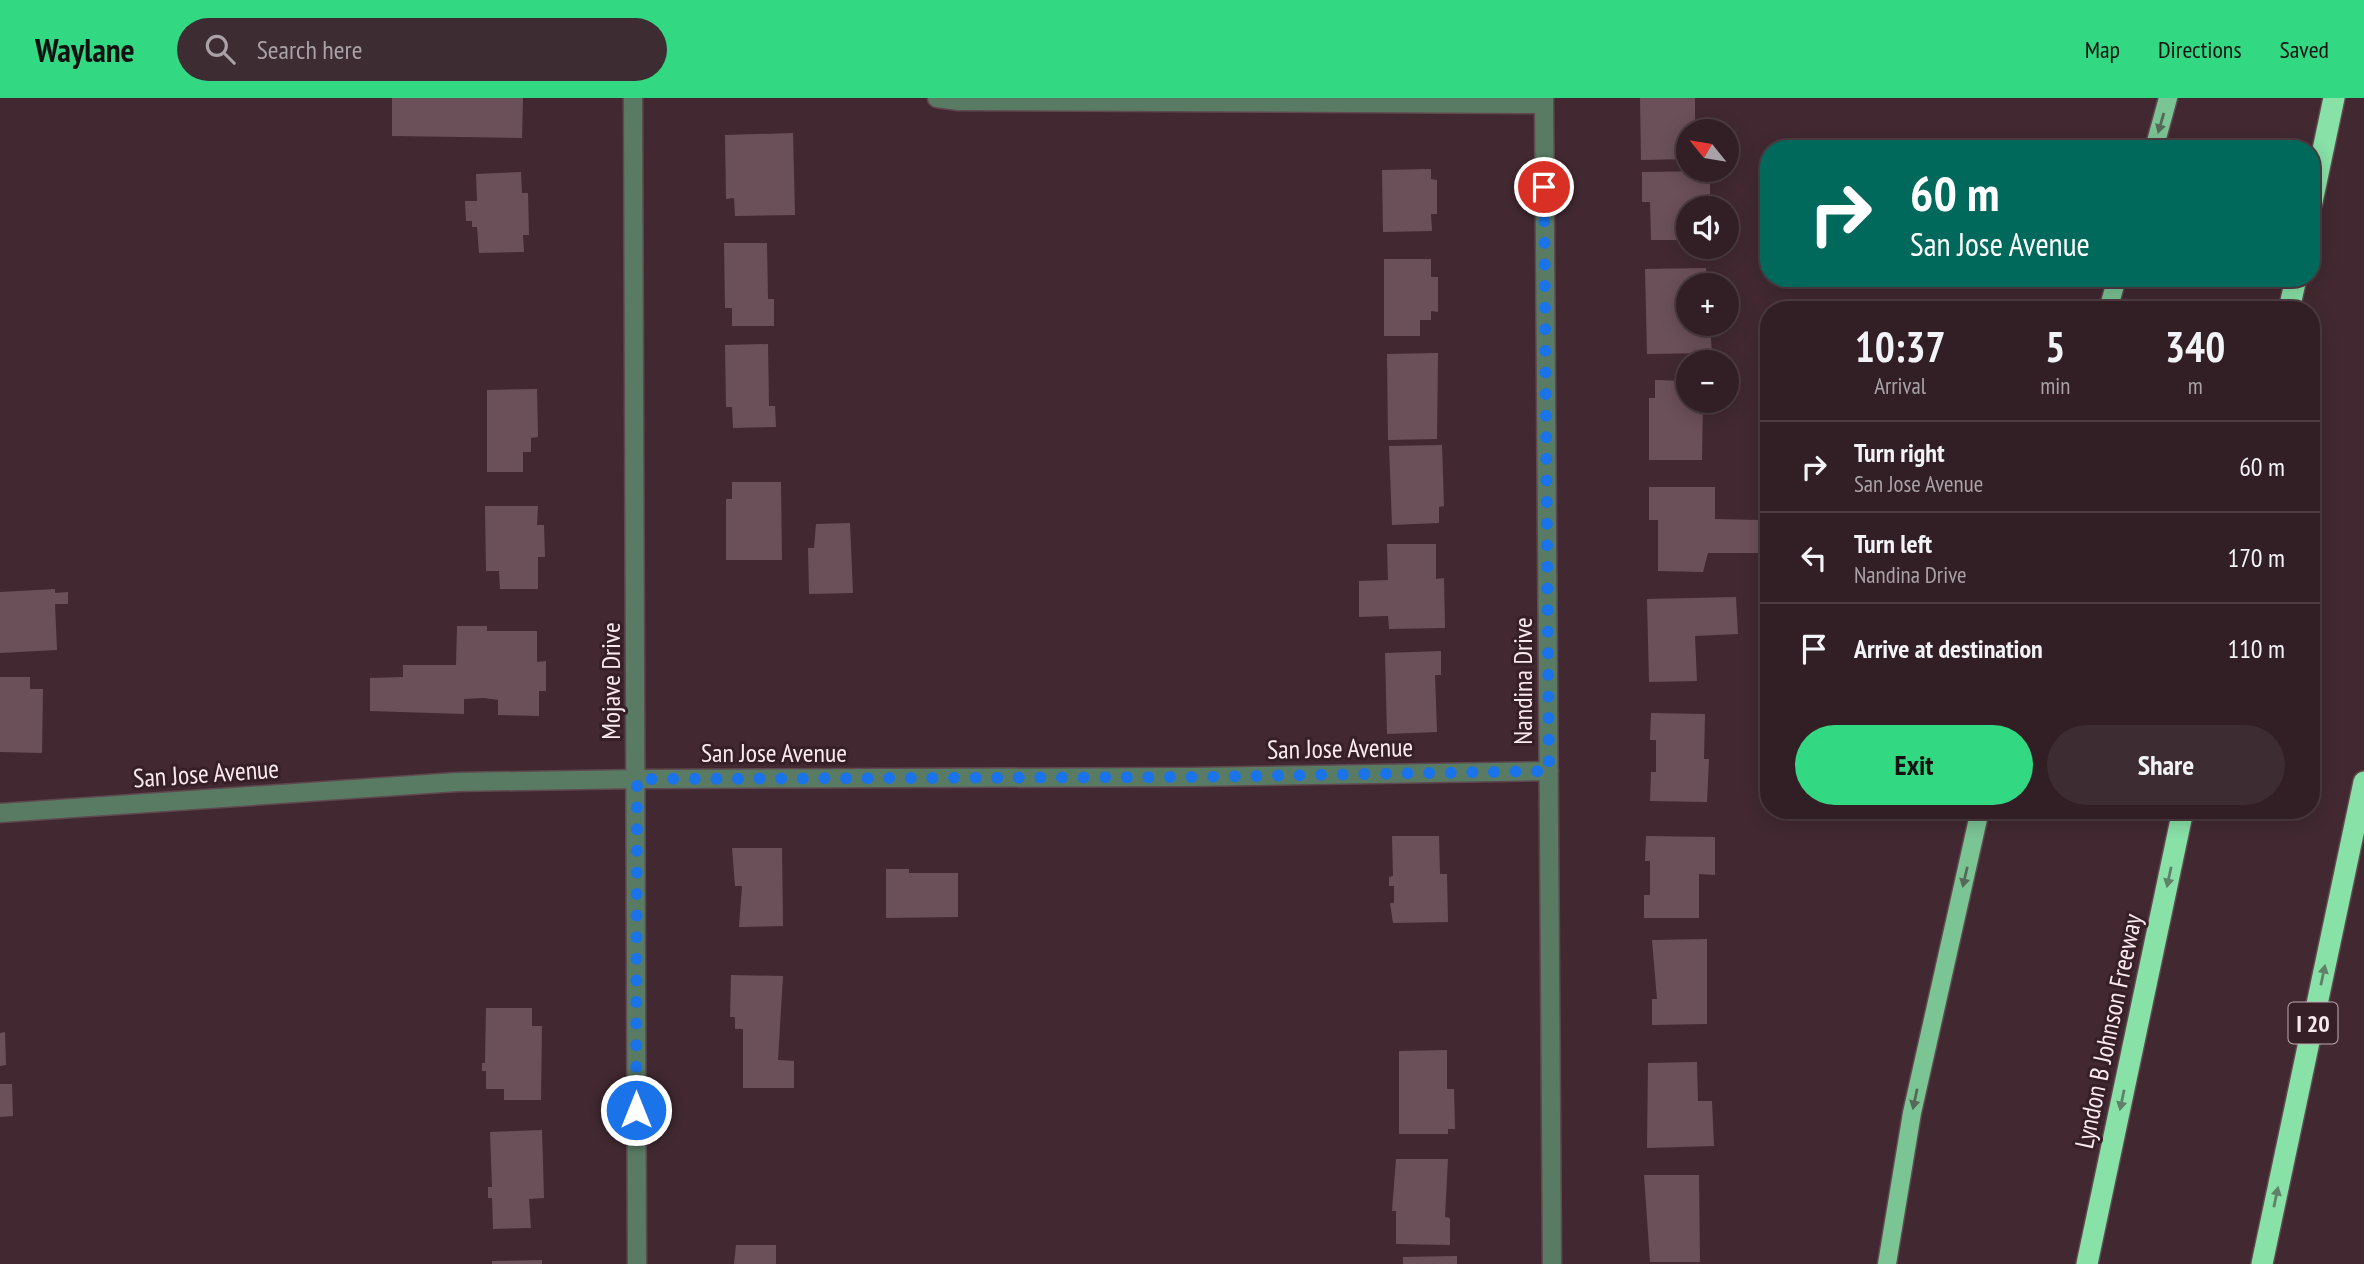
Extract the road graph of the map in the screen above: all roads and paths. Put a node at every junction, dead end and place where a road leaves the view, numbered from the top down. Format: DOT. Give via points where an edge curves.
graph roads {
  1 [pos="633,98"];
  2 [pos="937,98"];
  3 [pos="2168,98"];
  4 [pos="2334,98"];
  5 [pos="1544,101"];
  6 [pos="2156,140"];
  7 [pos="2320,164"];
  8 [pos="1549,771"];
  9 [pos="637,779"];
  10 [pos="2364,782"];
  11 [pos="0,813"];
  12 [pos="1978,819"];
  13 [pos="2181,819"];
  14 [pos="637,1264"];
  15 [pos="1552,1264"];
  16 [pos="1888,1264"];
  17 [pos="2087,1264"];
  18 [pos="2262,1264"];
  1 -- 9 [label="street, Mojave Drive"];
  2 -- 5 [label="street" via="959,102"];
  3 -- 6 [label="main road, one-way"];
  4 -- 7 [label="highway"];
  5 -- 8 [label="street, Nandina Drive"];
  8 -- 9 [label="street, San Jose Avenue"];
  8 -- 15 [label="street, Nandina Drive"];
  9 -- 11 [label="street, San Jose Avenue" via="457,782"];
  9 -- 14 [label="street, Mojave Drive"];
  18 -- 10 [label="highway, I 20, one-way"];
  12 -- 16 [label="main road, one-way" via="1912,1113"];
  13 -- 17 [label="highway, Lyndon B Johnson Freeway, one-way"];
}
